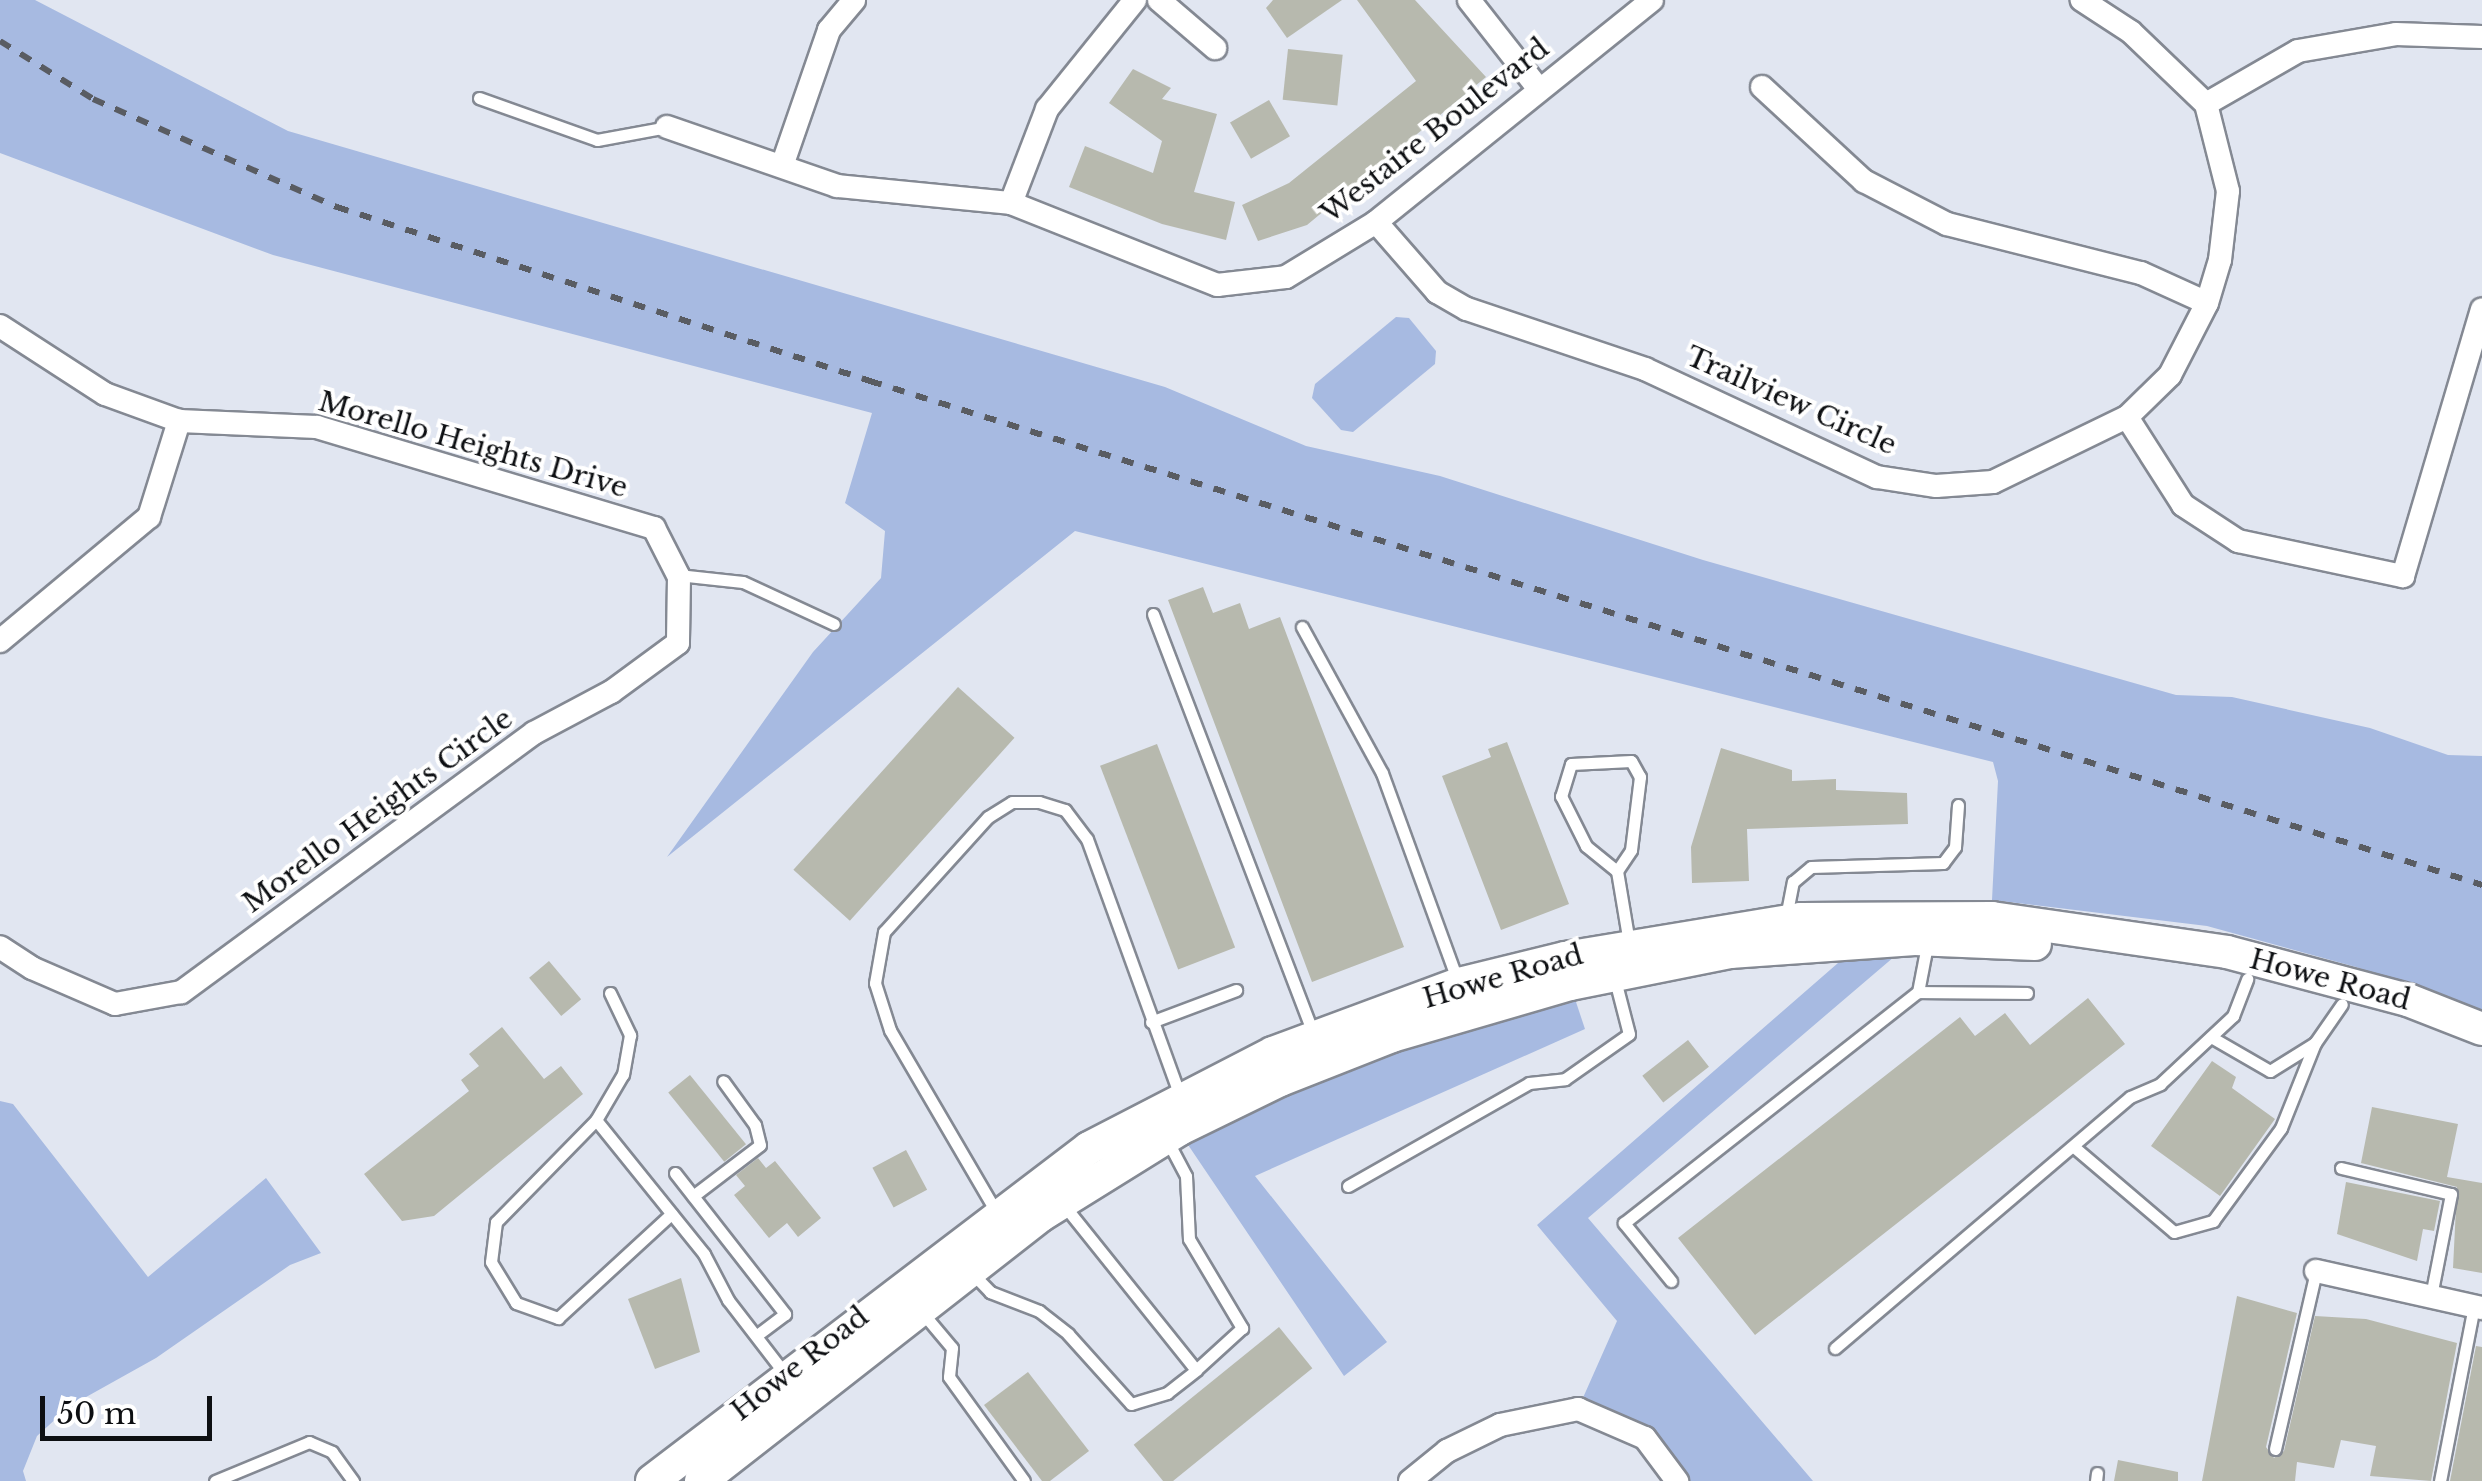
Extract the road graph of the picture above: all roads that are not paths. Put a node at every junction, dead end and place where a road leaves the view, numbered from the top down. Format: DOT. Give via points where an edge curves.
graph roads {
  1 [pos="854,0"];
  2 [pos="1135,0"];
  3 [pos="1160,0"];
  4 [pos="1469,0"];
  5 [pos="1652,0"];
  6 [pos="2082,0"];
  7 [pos="2482,38"];
  8 [pos="1215,48"];
  9 [pos="1762,87"];
  10 [pos="1538,88"];
  11 [pos="478,98"];
  12 [pos="2206,104"];
  13 [pos="667,127"];
  14 [pos="782,166"];
  15 [pos="1011,203"];
  16 [pos="1376,222"];
  17 [pos="2207,303"];
  18 [pos="2482,309"];
  19 [pos="0,326"];
  20 [pos="2127,417"];
  21 [pos="178,421"];
  22 [pos="654,528"];
  23 [pos="678,575"];
  24 [pos="1153,614"];
  25 [pos="834,624"];
  26 [pos="1302,627"];
  27 [pos="0,641"];
  28 [pos="1958,805"];
  29 [pos="1617,871"];
  30 [pos="1786,922"];
  31 [pos="1928,940"];
  32 [pos="1629,943"];
  33 [pos="0,946"];
  34 [pos="1614,976"];
  35 [pos="2247,979"];
  36 [pos="1459,984"];
  37 [pos="1236,990"];
  38 [pos="1918,992"];
  39 [pos="610,993"];
  40 [pos="2027,993"];
  41 [pos="2342,1004"];
  42 [pos="1151,1022"];
  43 [pos="2482,1029"];
  44 [pos="1315,1037"];
  45 [pos="2211,1037"];
  46 [pos="2315,1042"];
  47 [pos="2482,1052"];
  48 [pos="723,1081"];
  49 [pos="1180,1098"];
  50 [pos="596,1120"];
  51 [pos="1166,1137"];
  52 [pos="2074,1147"];
  53 [pos="2341,1168"];
  54 [pos="675,1173"];
  55 [pos="1348,1186"];
  56 [pos="693,1196"];
  57 [pos="1062,1202"];
  58 [pos="671,1214"];
  59 [pos="998,1215"];
  60 [pos="968,1269"];
  61 [pos="2316,1271"];
  62 [pos="1670,1282"];
  63 [pos="2431,1296"];
  64 [pos="2478,1307"];
  65 [pos="919,1308"];
  66 [pos="756,1336"];
  67 [pos="1835,1348"];
  68 [pos="1196,1370"];
  69 [pos="785,1374"];
  70 [pos="2276,1449"];
  71 [pos="215,1481"];
  72 [pos="353,1481"];
  73 [pos="652,1481"];
  74 [pos="702,1481"];
  75 [pos="1024,1481"];
  76 [pos="1410,1481"];
  77 [pos="1678,1481"];
  78 [pos="2440,1481"];
  1 -- 14 [label="street" via="829,30"];
  2 -- 15 [label="street" via="1048,109"];
  3 -- 8 [label="street"];
  4 -- 10 [label="street"];
  5 -- 10 [label="street, Westaire Boulevard"];
  6 -- 12 [label="street" via="2131,32"];
  7 -- 12 [label="street" via="2396,34 2298,51"];
  9 -- 17 [label="street" via="1864,181 1947,224 2141,273"];
  10 -- 16 [label="street, Westaire Boulevard"];
  11 -- 13 [label="lane" via="596,140"];
  12 -- 17 [label="street, Trailview Circle" via="2228,191"];
  13 -- 14 [label="street, Westaire Boulevard"];
  14 -- 15 [label="street, Westaire Boulevard" via="837,186"];
  15 -- 16 [label="street, Westaire Boulevard" via="1217,285 1286,276"];
  16 -- 20 [label="street, Trailview Circle" via="1437,292 1468,309 1645,369 1876,477 1936,486 1993,482"];
  17 -- 20 [label="street, Trailview Circle" via="2170,375"];
  18 -- 20 [label="street" via="2404,576 2238,541 2183,505"];
  19 -- 21 [label="street, Morello Heights Drive" via="104,394"];
  21 -- 22 [label="street, Morello Heights Drive" via="317,427"];
  21 -- 27 [label="street" via="148,516"];
  22 -- 23 [label="street, Morello Heights Circle"];
  23 -- 25 [label="lane" via="742,582"];
  23 -- 33 [label="street, Morello Heights Circle" via="678,643 611,692 534,734 181,992 115,1004 32,968"];
  24 -- 44 [label="lane"];
  26 -- 36 [label="lane" via="1382,772"];
  28 -- 30 [label="lane" via="1956,847 1943,863 1811,867 1793,882"];
  29 -- 29 [label="lane" via="1586,846 1561,796 1571,764 1630,762 1640,777 1631,850"];
  29 -- 32 [label="lane"];
  30 -- 32 [label="street, Howe Road"];
  30 -- 43 [label="street, Howe Road" via="1930,915 2066,927 2264,961 2408,1000"];
  31 -- 34 [label="street, Howe Road" via="1730,952"];
  31 -- 35 [label="street, Howe Road" via="2060,947"];
  31 -- 38 [label="lane"];
  32 -- 36 [label="street, Howe Road"];
  34 -- 51 [label="street, Howe Road" via="1392,1036 1280,1080"];
  34 -- 55 [label="lane" via="1629,1034 1565,1079 1529,1082"];
  35 -- 41 [label="street, Howe Road"];
  35 -- 45 [label="lane" via="2233,1016"];
  36 -- 44 [label="street, Howe Road"];
  37 -- 42 [label="lane"];
  38 -- 40 [label="lane"];
  38 -- 62 [label="lane" via="1624,1222"];
  39 -- 50 [label="lane" via="630,1034 623,1074"];
  41 -- 46 [label="lane"];
  41 -- 47 [label="street, Howe Road"];
  42 -- 49 [label="lane"];
  42 -- 59 [label="lane" via="1087,839 1066,810 1012,802 988,817 884,932 875,984 890,1030"];
  44 -- 49 [label="street, Howe Road"];
  45 -- 46 [label="lane" via="2270,1071"];
  45 -- 52 [label="lane"];
  46 -- 52 [label="lane" via="2281,1128 2212,1221 2174,1232"];
  48 -- 56 [label="lane" via="755,1124 760,1144"];
  49 -- 59 [label="street, Howe Road" via="1089,1148"];
  50 -- 58 [label="lane"];
  50 -- 58 [label="lane" via="496,1222 491,1262 516,1302 558,1318"];
  51 -- 57 [label="street, Howe Road"];
  51 -- 68 [label="lane" via="1186,1176 1189,1239 1242,1328"];
  52 -- 67 [label="lane"];
  53 -- 63 [label="lane" via="2451,1194"];
  54 -- 56 [label="lane"];
  56 -- 66 [label="lane" via="785,1314"];
  57 -- 60 [label="street, Howe Road"];
  57 -- 68 [label="lane"];
  58 -- 66 [label="lane"];
  59 -- 69 [label="street, Howe Road"];
  60 -- 65 [label="street, Howe Road"];
  60 -- 68 [label="lane" via="990,1292 1039,1311 1068,1334 1131,1404 1167,1393"];
  61 -- 63 [label="street"];
  61 -- 70 [label="lane"];
  63 -- 64 [label="street"];
  64 -- 78 [label="lane"];
  65 -- 74 [label="street, Howe Road"];
  65 -- 75 [label="lane" via="952,1348 949,1377"];
  66 -- 69 [label="lane"];
  69 -- 73 [label="street, Howe Road"];
  71 -- 72 [label="lane" via="309,1442 332,1452"];
  76 -- 77 [label="street" via="1447,1450 1500,1424 1578,1409 1645,1438"];
}
